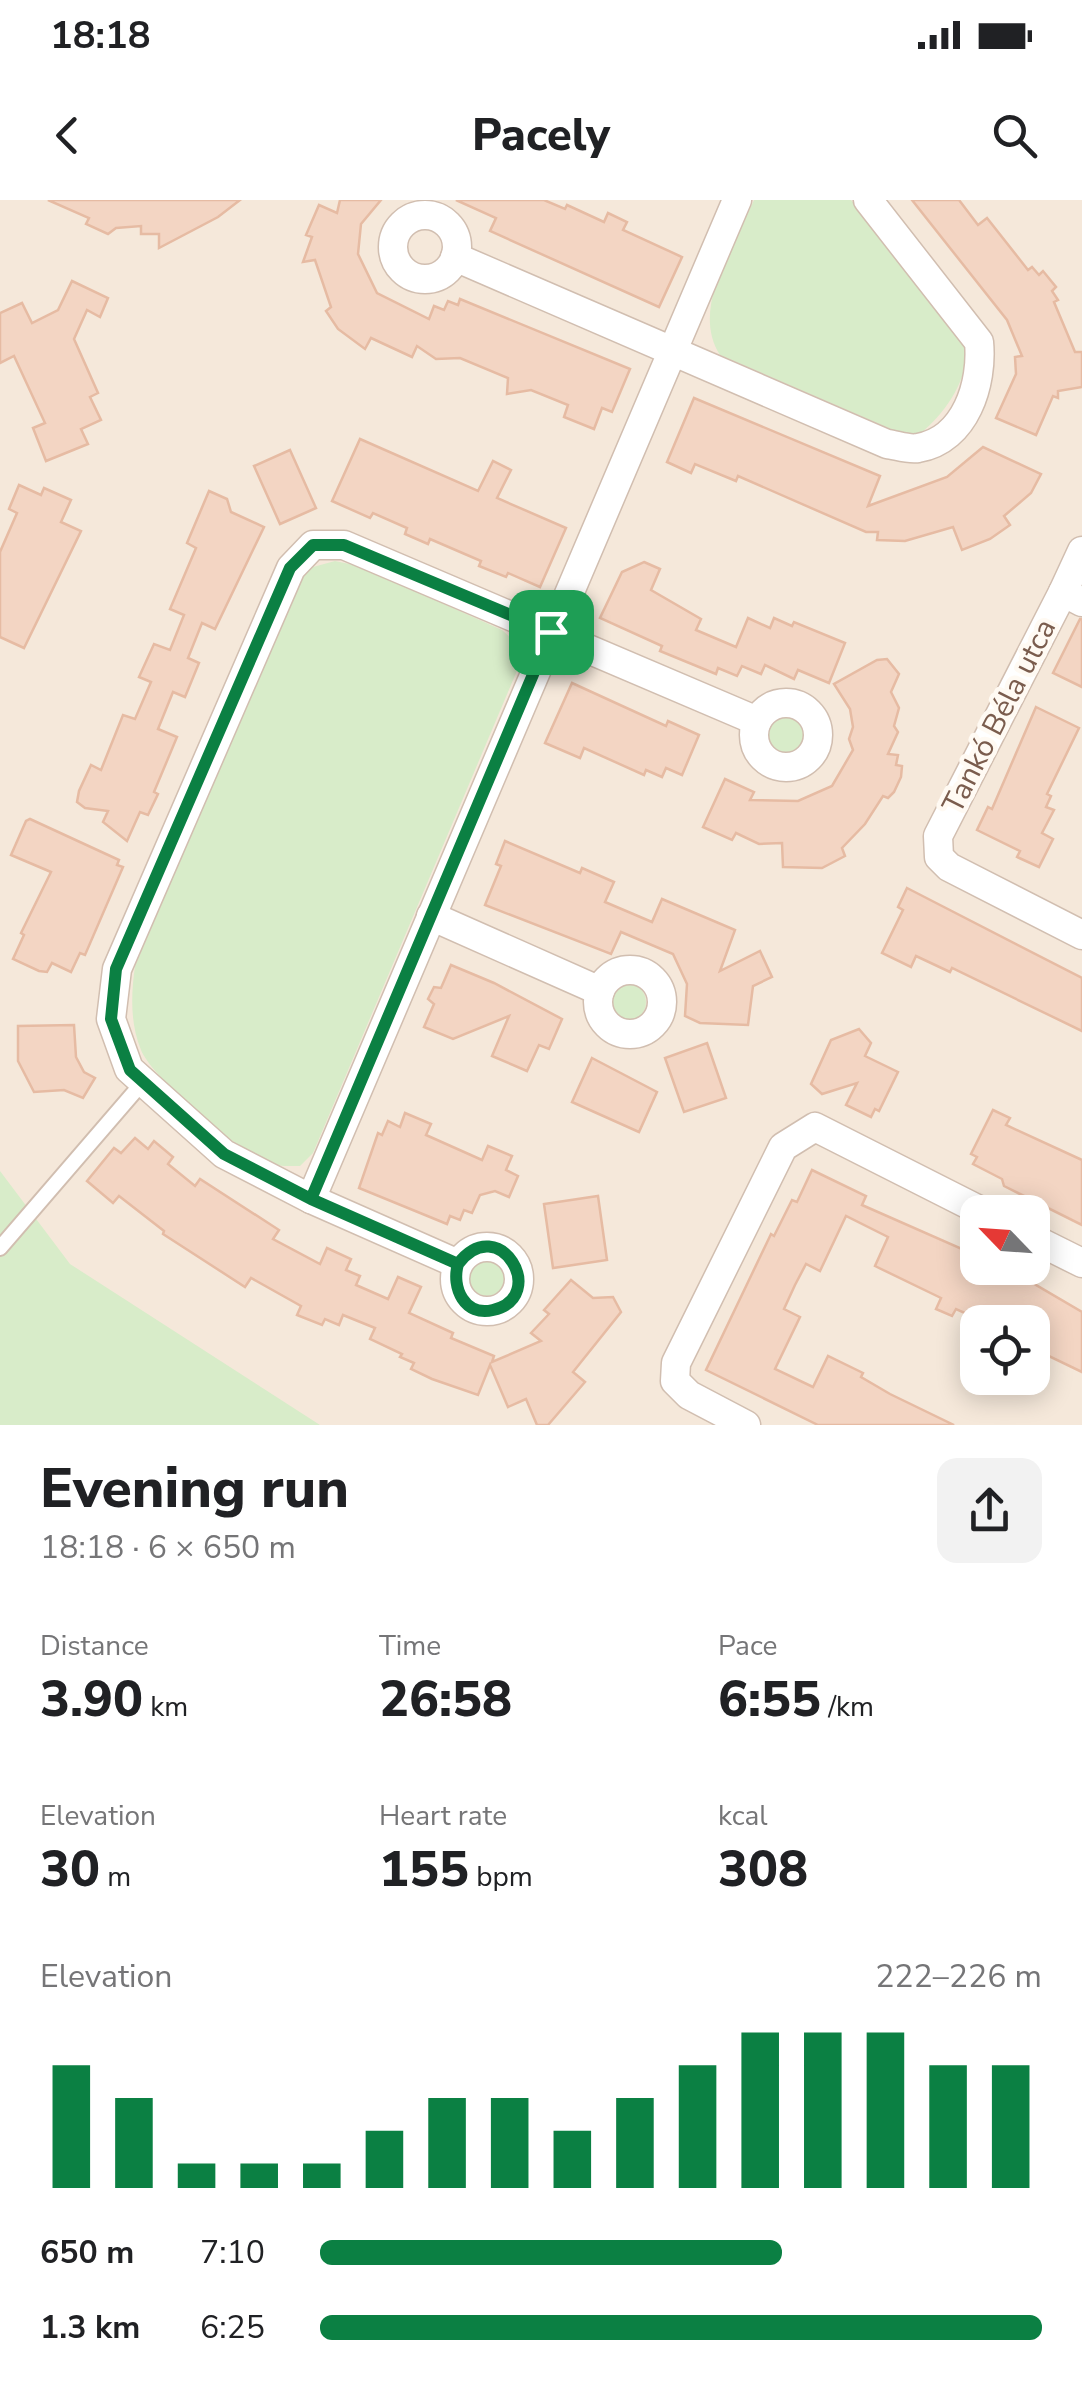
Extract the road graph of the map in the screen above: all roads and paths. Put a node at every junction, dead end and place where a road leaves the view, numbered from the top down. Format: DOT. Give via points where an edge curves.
graph roads {
  1 [pos="737,200"];
  2 [pos="868,200"];
  3 [pos="456,258"];
  4 [pos="672,350"];
  5 [pos="1082,552"];
  6 [pos="1072,597"];
  7 [pos="551,632"];
  8 [pos="757,721"];
  9 [pos="430,916"];
  10 [pos="1082,934"];
  11 [pos="600,991"];
  12 [pos="144,1082"];
  13 [pos="311,1199"];
  14 [pos="960,1200"];
  15 [pos="1050,1247"];
  16 [pos="0,1248"];
  17 [pos="1082,1263"];
  18 [pos="458,1264"];
  19 [pos="746,1425"];
  1 -- 4 [label="street"];
  2 -- 4 [label="street" via="980,342 975,395 943,438 916,449 887,444"];
  3 -- 4 [label="street"];
  4 -- 7 [label="street"];
  5 -- 6 [label="street, Tankó Béla utca"];
  6 -- 10 [label="street, Tankó Béla utca" via="938,836 939,857 949,867"];
  7 -- 8 [label="street"];
  7 -- 9 [label="street"];
  7 -- 12 [label="street" via="344,545 313,545 290,568 116,969 111,1019 130,1070"];
  9 -- 11 [label="street"];
  9 -- 13 [label="street"];
  12 -- 13 [label="street" via="224,1154"];
  12 -- 16 [label="lane"];
  13 -- 18 [label="street"];
  14 -- 19 [label="street" via="815,1127 784,1147 676,1362 675,1381 689,1395"];
  15 -- 17 [label="street"];
}
